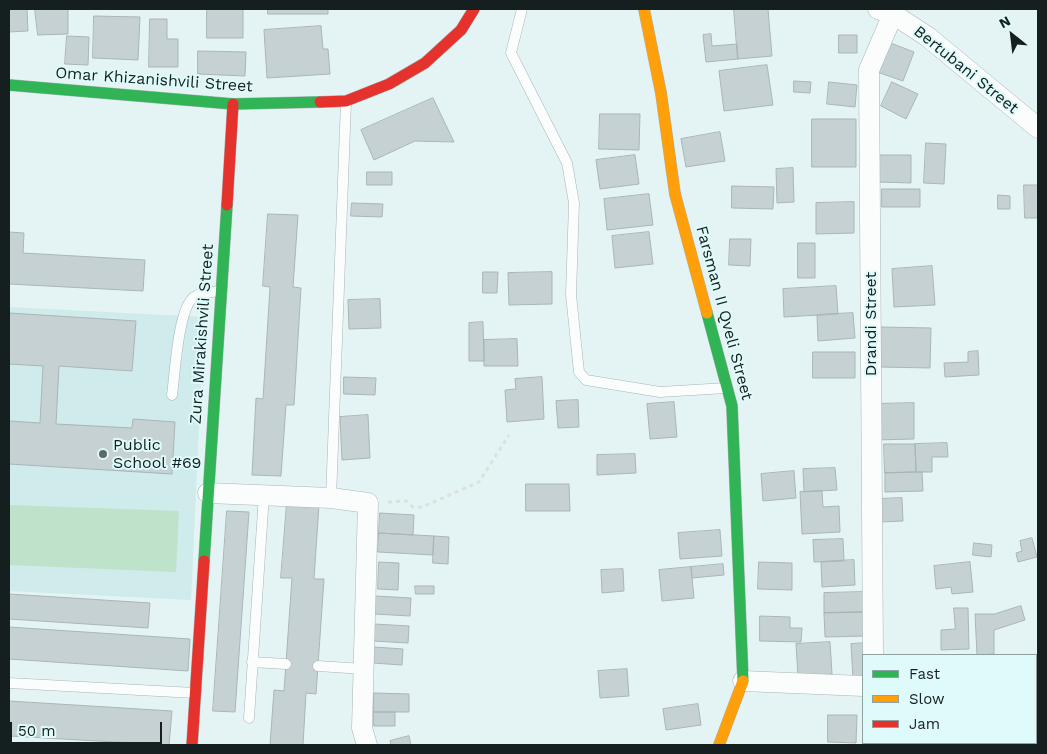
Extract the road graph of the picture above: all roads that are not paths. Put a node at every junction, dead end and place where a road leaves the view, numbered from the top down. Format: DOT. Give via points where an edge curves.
graph roads {
  1 [pos="474,9"];
  2 [pos="522,9"];
  3 [pos="644,9"];
  4 [pos="886,11"];
  5 [pos="9,85"];
  6 [pos="346,101"];
  7 [pos="233,104"];
  8 [pos="1038,128"];
  9 [pos="222,290"];
  10 [pos="728,388"];
  11 [pos="172,394"];
  12 [pos="208,492"];
  13 [pos="264,495"];
  14 [pos="331,498"];
  15 [pos="873,654"];
  16 [pos="252,662"];
  17 [pos="286,664"];
  18 [pos="318,666"];
  19 [pos="364,669"];
  20 [pos="743,681"];
  21 [pos="9,683"];
  22 [pos="862,686"];
  23 [pos="196,693"];
  24 [pos="249,718"];
  25 [pos="192,745"];
  26 [pos="367,745"];
  27 [pos="719,745"];
  1 -- 6 [label="street, Omar Khizanishvili Street" via="461,30 425,63 388,84"];
  2 -- 10 [label="lane" via="511,53 567,163 574,203 571,294 579,372 586,380 594,382 660,392"];
  3 -- 10 [label="street, Farsman II Qveli Street" via="676,194"];
  4 -- 8 [label="street, Bertubani Street" via="928,37"];
  4 -- 15 [label="street, Drandi Street" via="869,70"];
  5 -- 7 [label="street, Omar Khizanishvili Street"];
  6 -- 7 [label="street, Omar Khizanishvili Street"];
  6 -- 14 [label="lane"];
  7 -- 9 [label="street, Zura Mirakishvili Street"];
  9 -- 11 [label="lane" via="205,292 193,298 186,309"];
  9 -- 12 [label="street, Zura Mirakishvili Street"];
  10 -- 20 [label="street, Farsman II Qveli Street" via="732,406"];
  12 -- 13 [label="street"];
  12 -- 23 [label="street, Zura Mirakishvili Street"];
  13 -- 14 [label="street"];
  13 -- 16 [label="lane"];
  14 -- 19 [label="street" via="368,503"];
  16 -- 17 [label="lane"];
  16 -- 24 [label="lane"];
  18 -- 19 [label="lane"];
  19 -- 26 [label="street" via="362,728"];
  20 -- 22 [label="street"];
  20 -- 27 [label="street, Farsman II Qveli Street"];
  21 -- 23 [label="lane"];
  23 -- 25 [label="street, Zura Mirakishvili Street"];
}
